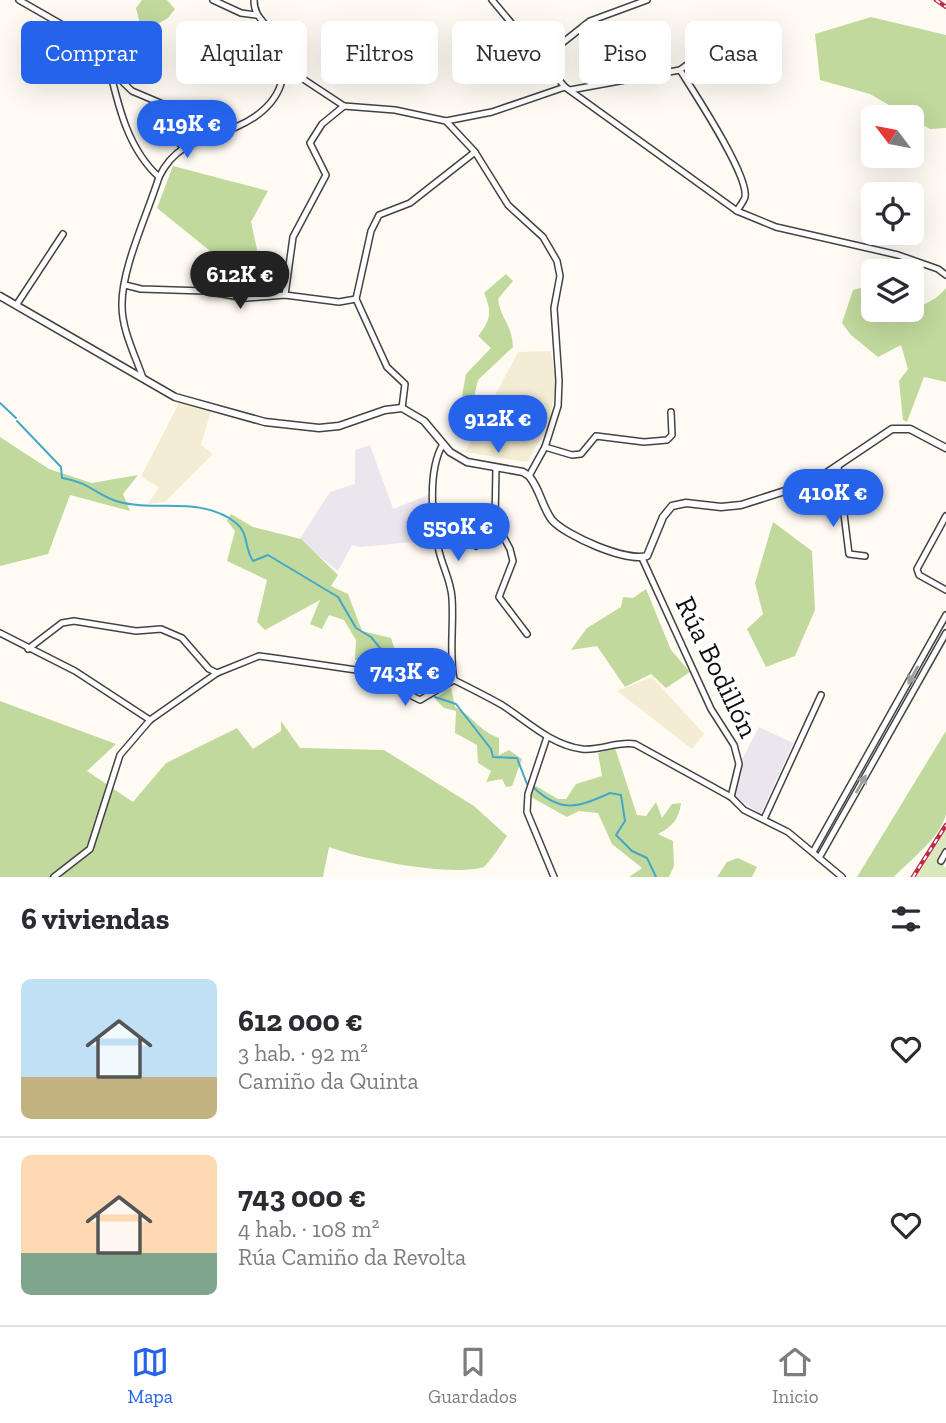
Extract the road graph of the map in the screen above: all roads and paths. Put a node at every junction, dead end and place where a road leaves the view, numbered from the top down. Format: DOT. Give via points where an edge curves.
graph roads {
  1 [pos="19,0"];
  2 [pos="213,0"];
  3 [pos="254,0"];
  4 [pos="492,0"];
  5 [pos="647,0"];
  6 [pos="256,15"];
  7 [pos="56,21"];
  8 [pos="261,21"];
  9 [pos="510,21"];
  10 [pos="565,40"];
  11 [pos="685,66"];
  12 [pos="680,70"];
  13 [pos="307,82"];
  14 [pos="114,84"];
  15 [pos="125,84"];
  16 [pos="280,84"];
  17 [pos="563,84"];
  18 [pos="567,89"];
  19 [pos="344,106"];
  20 [pos="163,111"];
  21 [pos="446,121"];
  22 [pos="182,122"];
  23 [pos="182,146"];
  24 [pos="475,152"];
  25 [pos="159,177"];
  26 [pos="737,211"];
  27 [pos="64,234"];
  28 [pos="946,275"];
  29 [pos="125,285"];
  30 [pos="285,295"];
  31 [pos="0,296"];
  32 [pos="356,299"];
  33 [pos="17,304"];
  34 [pos="144,381"];
  35 [pos="402,408"];
  36 [pos="671,412"];
  37 [pos="443,444"];
  38 [pos="545,447"];
  39 [pos="946,448"];
  40 [pos="838,466"];
  41 [pos="496,468"];
  42 [pos="529,477"];
  43 [pos="946,516"];
  44 [pos="495,521"];
  45 [pos="476,546"];
  46 [pos="865,556"];
  47 [pos="642,558"];
  48 [pos="946,590"];
  49 [pos="946,615"];
  50 [pos="0,633"];
  51 [pos="946,633"];
  52 [pos="527,634"];
  53 [pos="28,649"];
  54 [pos="217,673"];
  55 [pos="454,680"];
  56 [pos="821,695"];
  57 [pos="150,720"];
  58 [pos="547,737"];
  59 [pos="731,797"];
  60 [pos="764,819"];
  61 [pos="813,852"];
  62 [pos="946,852"];
  63 [pos="819,858"];
  64 [pos="942,861"];
  65 [pos="54,877"];
  66 [pos="554,877"];
  67 [pos="842,877"];
  1 -- 7 [label="street"];
  2 -- 6 [label="street"];
  3 -- 6 [label="street"];
  4 -- 9 [label="street"];
  5 -- 10 [label="street" via="590,20"];
  6 -- 8 [label="street"];
  11 -- 12 [label="street"];
  12 -- 18 [label="street"];
  12 -- 26 [label="street" via="718,131 744,185 745,197"];
  13 -- 19 [label="street"];
  14 -- 25 [label="street" via="138,154"];
  15 -- 20 [label="street" via="165,105"];
  16 -- 23 [label="street" via="262,111 245,124"];
  17 -- 18 [label="street"];
  18 -- 21 [label="street"];
  18 -- 26 [label="street"];
  19 -- 21 [label="street"];
  19 -- 30 [label="street" via="310,143 326,175 293,237"];
  20 -- 22 [label="street"];
  20 -- 23 [label="street" via="159,122"];
  21 -- 24 [label="street"];
  23 -- 25 [label="street"];
  24 -- 32 [label="street" via="410,202 379,215"];
  24 -- 38 [label="street" via="508,205 543,237 559,268 554,308 558,407"];
  25 -- 29 [label="street"];
  26 -- 28 [label="street" via="776,227 898,255"];
  27 -- 33 [label="street"];
  29 -- 30 [label="street" via="247,298"];
  29 -- 34 [label="street" via="126,330"];
  30 -- 32 [label="street" via="339,302"];
  31 -- 33 [label="street"];
  32 -- 35 [label="street" via="387,367 405,384"];
  33 -- 34 [label="street"];
  34 -- 35 [label="street" via="175,397 265,422 319,428"];
  35 -- 37 [label="street" via="424,421"];
  36 -- 38 [label="street" via="672,436 667,440 596,436 581,454 572,455"];
  37 -- 41 [label="street" via="467,462"];
  37 -- 55 [label="street" via="436,455 432,483 439,551 450,578"];
  38 -- 42 [label="street"];
  39 -- 40 [label="street" via="901,427 880,435"];
  40 -- 46 [label="street" via="849,554"];
  40 -- 47 [label="street" via="813,482 741,505 686,502 672,506"];
  41 -- 42 [label="street"];
  41 -- 44 [label="street"];
  42 -- 47 [label="street" via="559,527 618,554"];
  43 -- 48 [label="street" via="918,569 919,575"];
  44 -- 45 [label="street"];
  44 -- 52 [label="street" via="513,561 499,597"];
  47 -- 59 [label="street, Rúa Bodillón" via="711,709 734,745 739,764"];
  49 -- 61 [label="street, one-way"];
  50 -- 53 [label="street"];
  63 -- 51 [label="street, one-way"];
  53 -- 54 [label="street" via="62,623 74,621 136,631 160,629 182,638"];
  53 -- 57 [label="street" via="75,671"];
  54 -- 55 [label="street" via="259,656 363,671 420,700"];
  54 -- 57 [label="street"];
  55 -- 58 [label="street"];
  56 -- 60 [label="street"];
  57 -- 65 [label="street" via="120,755 90,849"];
  58 -- 59 [label="street" via="581,749 635,744"];
  58 -- 66 [label="street" via="528,794 527,812"];
  59 -- 60 [label="street" via="744,810"];
  60 -- 61 [label="street"];
  61 -- 63 [label="street"];
  62 -- 64 [label="street"];
  63 -- 67 [label="street"];
}
